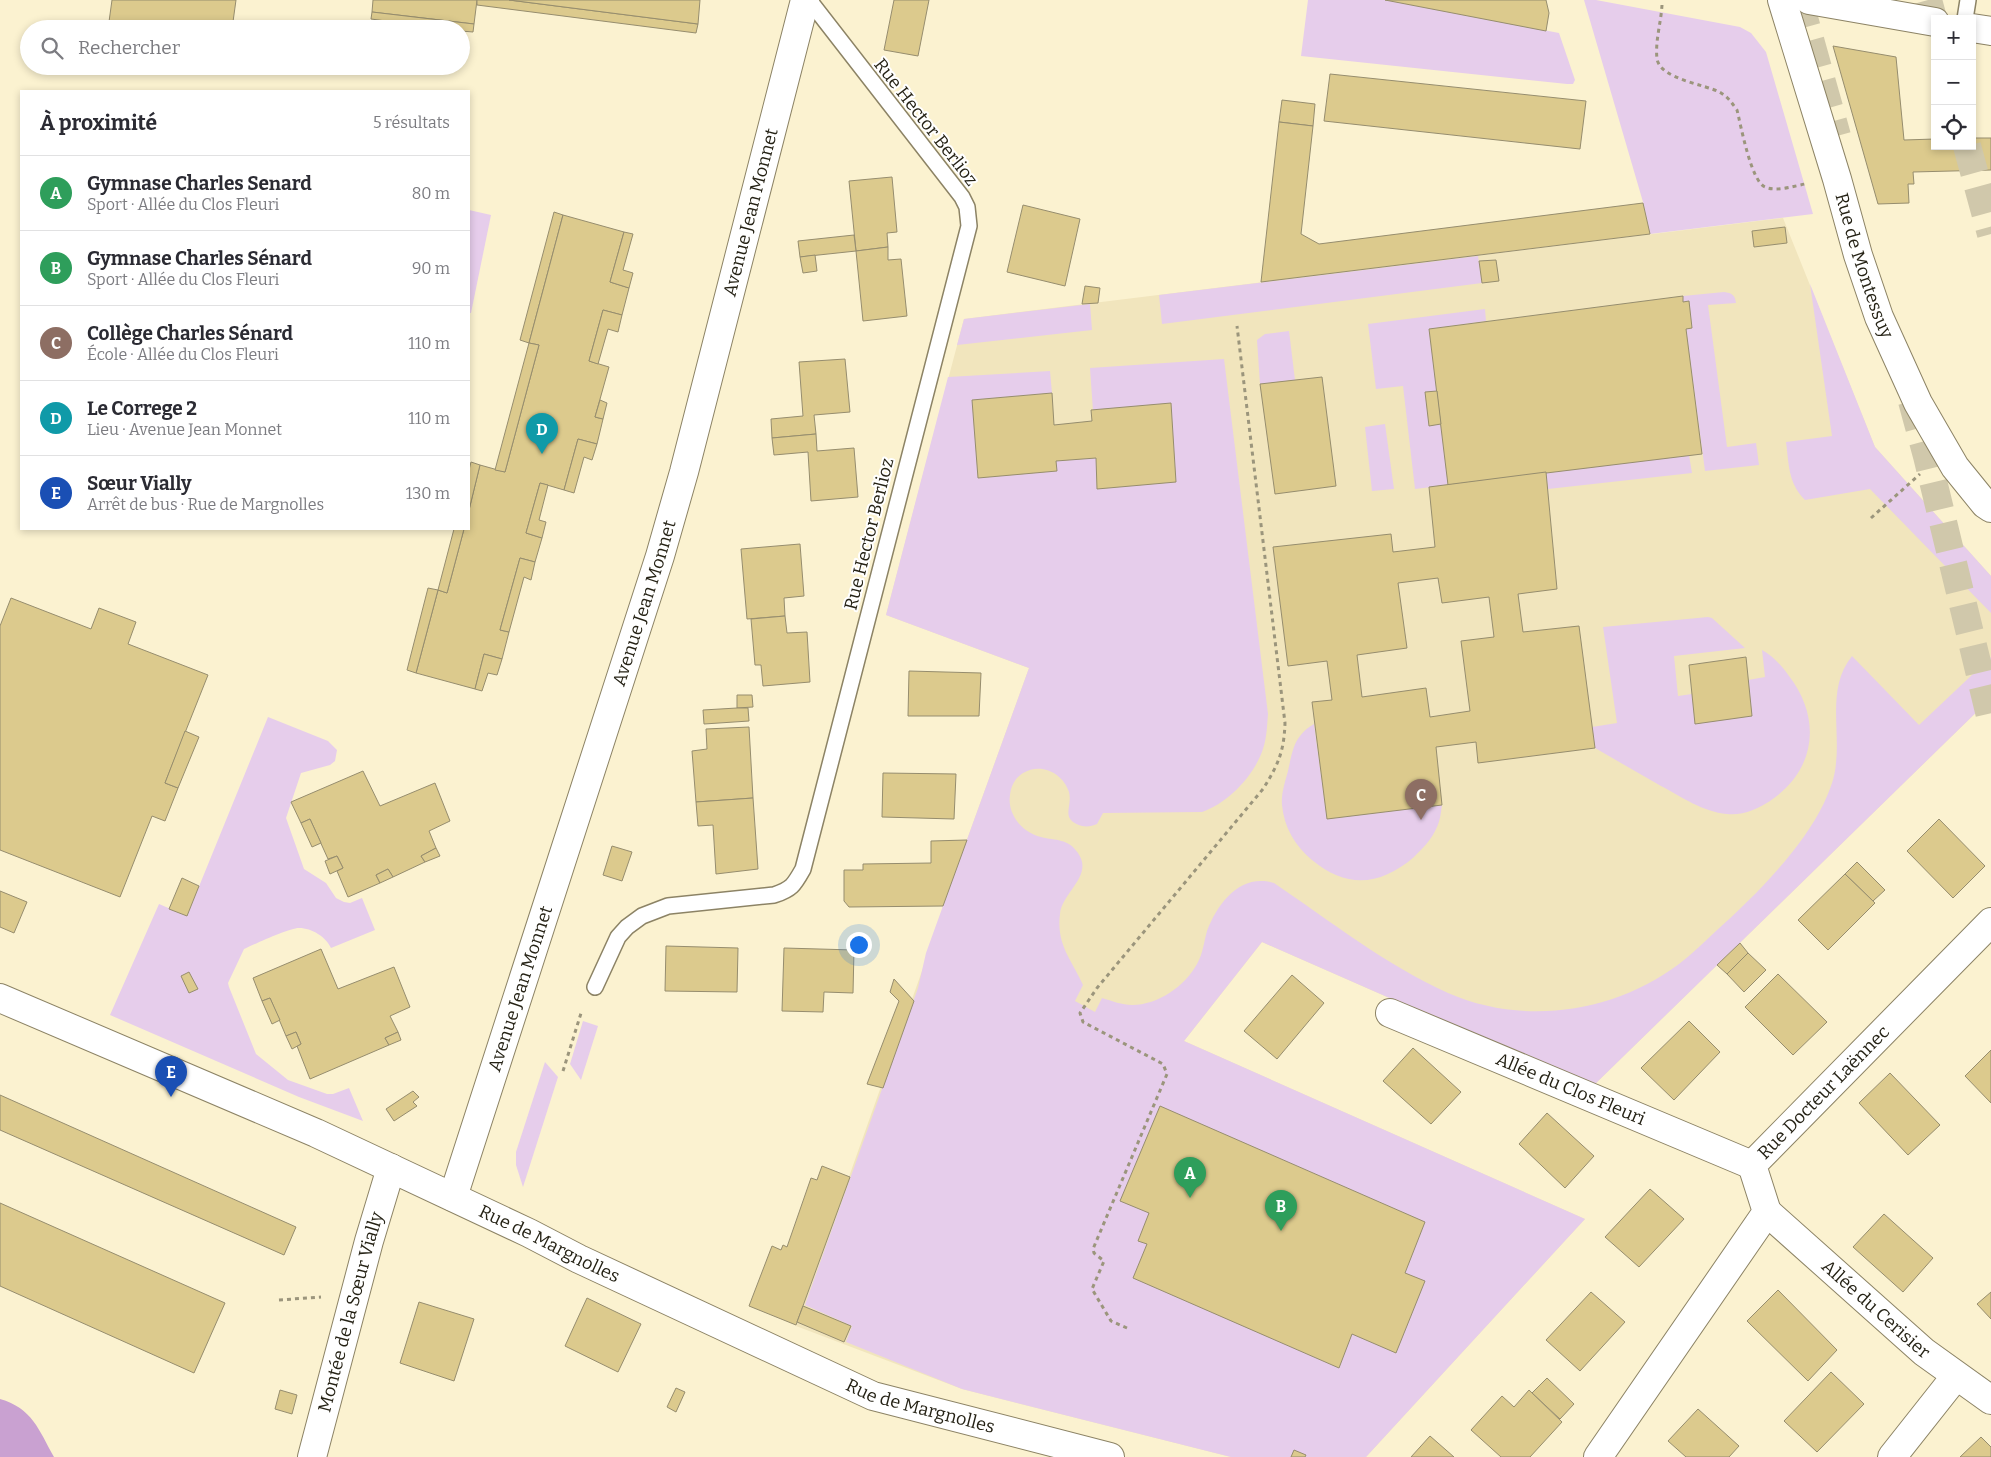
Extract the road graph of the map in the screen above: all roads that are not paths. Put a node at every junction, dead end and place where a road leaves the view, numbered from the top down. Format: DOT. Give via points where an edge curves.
graph roads {
  1 [pos="805,0"];
  2 [pos="809,0"];
  3 [pos="1782,0"];
  4 [pos="1809,0"];
  5 [pos="1968,0"];
  6 [pos="1966,15"];
  7 [pos="1931,21"];
  8 [pos="1976,29"];
  9 [pos="1991,31"];
  10 [pos="1991,508"];
  11 [pos="1991,922"];
  12 [pos="596,987"];
  13 [pos="0,998"];
  14 [pos="1390,1014"];
  15 [pos="1752,1165"];
  16 [pos="391,1168"];
  17 [pos="453,1197"];
  18 [pos="1767,1212"];
  19 [pos="1956,1376"];
  20 [pos="1991,1400"];
  21 [pos="312,1457"];
  22 [pos="1110,1457"];
  23 [pos="1598,1457"];
  24 [pos="1892,1457"];
  1 -- 17 [label="street, Avenue Jean Monnet" via="660,556"];
  2 -- 12 [label="lane, Rue Hector Berlioz" via="962,197 967,207 969,226 803,869 788,891 668,906 642,916 618,938"];
  3 -- 10 [label="street, Rue de Montessuy" via="1879,317 1918,404 1946,453"];
  4 -- 7 [label="street"];
  5 -- 6 [label="lane"];
  8 -- 9 [label="street"];
  11 -- 15 [label="street, Rue Docteur Laënnec"];
  13 -- 16 [label="street, Rue de Margnolles"];
  14 -- 15 [label="street, Allée du Clos Fleuri"];
  15 -- 18 [label="street, Rue Docteur Laënnec"];
  16 -- 17 [label="street, Rue de Margnolles"];
  16 -- 21 [label="street, Montée de la Sœur Vially"];
  17 -- 22 [label="street, Rue de Margnolles" via="873,1396"];
  18 -- 19 [label="street, Allée du Cerisier" via="1924,1352"];
  18 -- 23 [label="street"];
  19 -- 20 [label="street, Allée du Cerisier"];
  19 -- 24 [label="street"];
}
